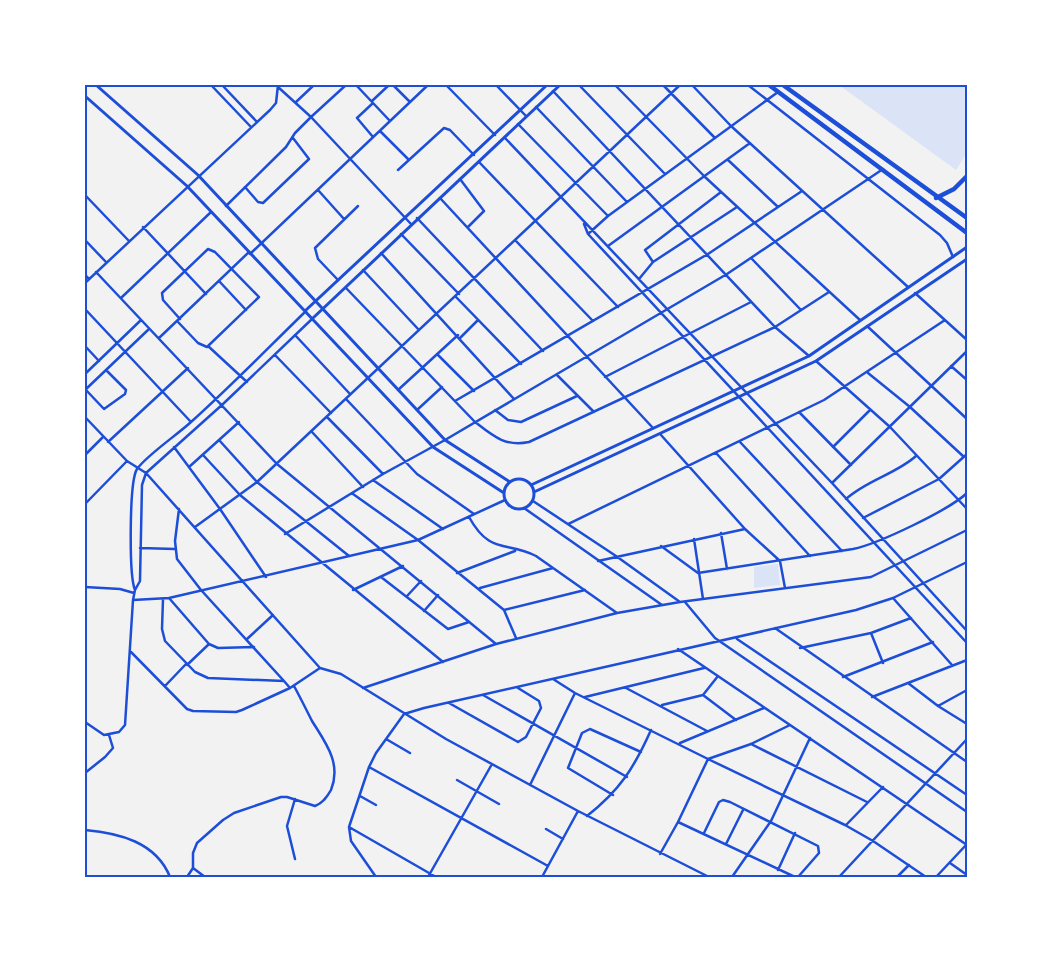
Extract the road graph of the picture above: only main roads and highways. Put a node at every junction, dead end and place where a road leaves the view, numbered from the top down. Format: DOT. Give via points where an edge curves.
graph roads {
  1 [pos="769,85"];
  2 [pos="783,85"];
  3 [pos="967,176"];
  4 [pos="936,198"];
  5 [pos="967,218"];
  6 [pos="967,233"];
  1 -- 6 [label="main road"];
  2 -- 4 [label="main road"];
  3 -- 4 [label="main road" via="954,189"];
  4 -- 5 [label="main road"];
}
